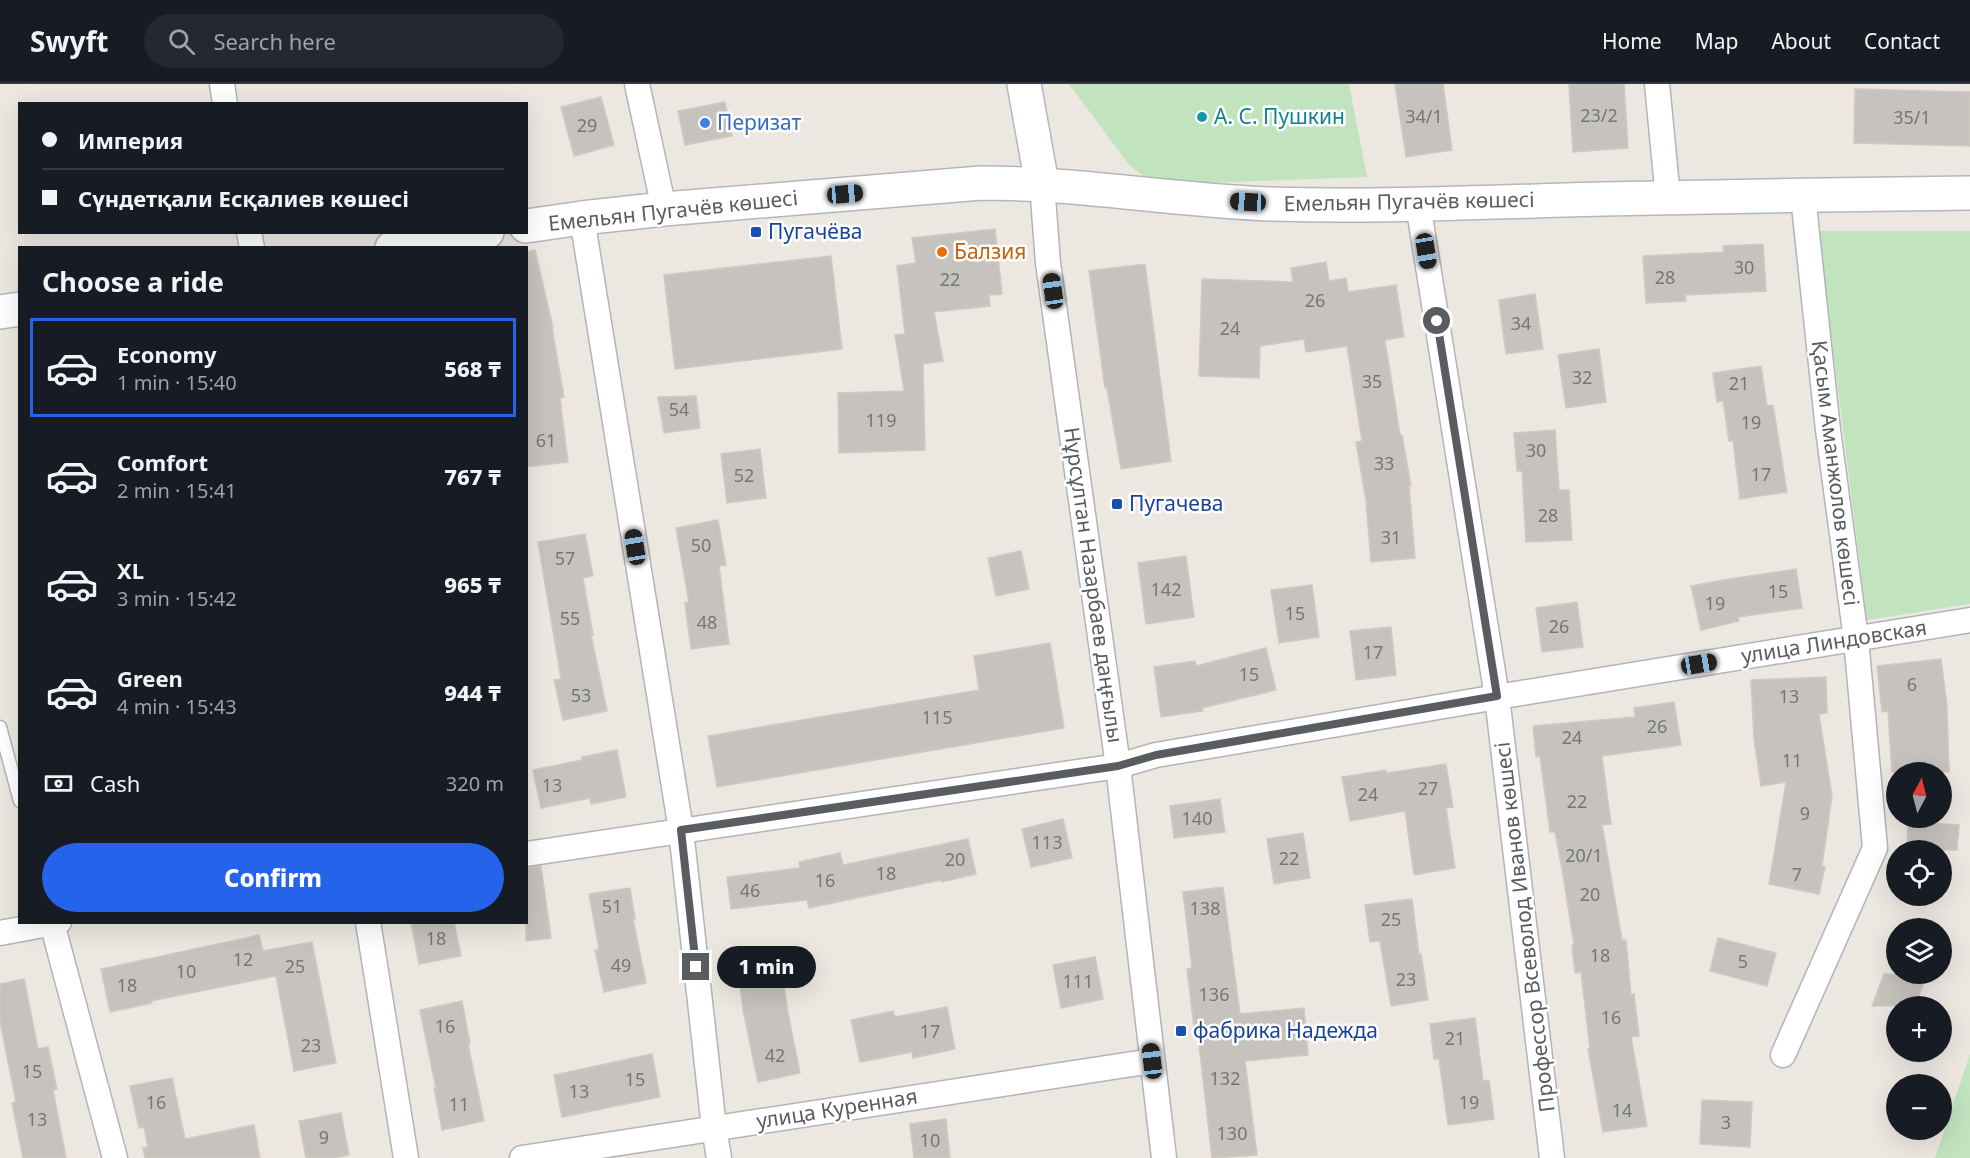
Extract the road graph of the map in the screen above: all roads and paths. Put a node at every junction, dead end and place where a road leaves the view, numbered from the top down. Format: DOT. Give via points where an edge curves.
graph roads {
  1 [pos="222,84"];
  2 [pos="637,84"];
  3 [pos="1024,84"];
  4 [pos="1657,84"];
  5 [pos="225,102"];
  6 [pos="1041,184"];
  7 [pos="1970,194"];
  8 [pos="1803,196"];
  9 [pos="1668,198"];
  10 [pos="1418,204"];
  11 [pos="664,209"];
  12 [pos="582,218"];
  13 [pos="528,226"];
  14 [pos="475,234"];
  15 [pos="404,246"];
  16 [pos="18,309"];
  17 [pos="0,312"];
  18 [pos="1970,620"];
  19 [pos="1856,639"];
  20 [pos="1497,696"];
  21 [pos="0,727"];
  22 [pos="1118,766"];
  23 [pos="18,794"];
  24 [pos="681,830"];
  25 [pos="528,854"];
  26 [pos="49,924"];
  27 [pos="54,924"];
  28 [pos="368,924"];
  29 [pos="0,933"];
  30 [pos="1783,1055"];
  31 [pos="1152,1061"];
  32 [pos="714,1128"];
  33 [pos="116,1158"];
  34 [pos="406,1158"];
  35 [pos="522,1158"];
  36 [pos="719,1158"];
  37 [pos="1164,1158"];
  38 [pos="1552,1158"];
  1 -- 5 [label="street"];
  2 -- 11 [label="street"];
  3 -- 6 [label="street, Нұрсұлтан Назарбаев даңғылы"];
  4 -- 9 [label="street"];
  6 -- 10 [label="street, Емельян Пугачёв көшесі" via="1269,204"];
  6 -- 11 [label="street, Емельян Пугачёв көшесі" via="981,183"];
  6 -- 22 [label="street, Нұрсұлтан Назарбаев даңғылы" via="1048,263"];
  7 -- 8 [label="street, Емельян Пугачёв көшесі"];
  8 -- 9 [label="street, Емельян Пугачёв көшесі"];
  8 -- 19 [label="street, Қасым Аманжолов көшесі"];
  9 -- 10 [label="street, Емельян Пугачёв көшесі"];
  10 -- 20 [label="street, Профессор Всеволод Иванов көшесі"];
  11 -- 12 [label="street, Емельян Пугачёв көшесі"];
  12 -- 13 [label="street, Емельян Пугачёв көшесі"];
  12 -- 24 [label="street"];
  14 -- 15 [label="street"];
  16 -- 17 [label="street"];
  18 -- 19 [label="street, улица Линдовская"];
  19 -- 20 [label="street, улица Линдовская"];
  19 -- 30 [label="street, Қасым Аманжолов көшесі" via="1875,848"];
  20 -- 22 [label="street, улица Линдовская" via="1156,755"];
  20 -- 38 [label="street, Профессор Всеволод Иванов көшесі"];
  21 -- 23 [label="lane"];
  22 -- 24 [label="street, улица Линдовская"];
  22 -- 31 [label="street, Нұрсұлтан Назарбаев даңғылы"];
  24 -- 25 [label="street, улица Линдовская"];
  24 -- 32 [label="street"];
  26 -- 29 [label="street"];
  27 -- 33 [label="street"];
  28 -- 34 [label="street"];
  31 -- 32 [label="street, улица Куренная"];
  31 -- 37 [label="street, Нұрсұлтан Назарбаев даңғылы"];
  32 -- 35 [label="street, улица Куренная"];
  32 -- 36 [label="street"];
}
